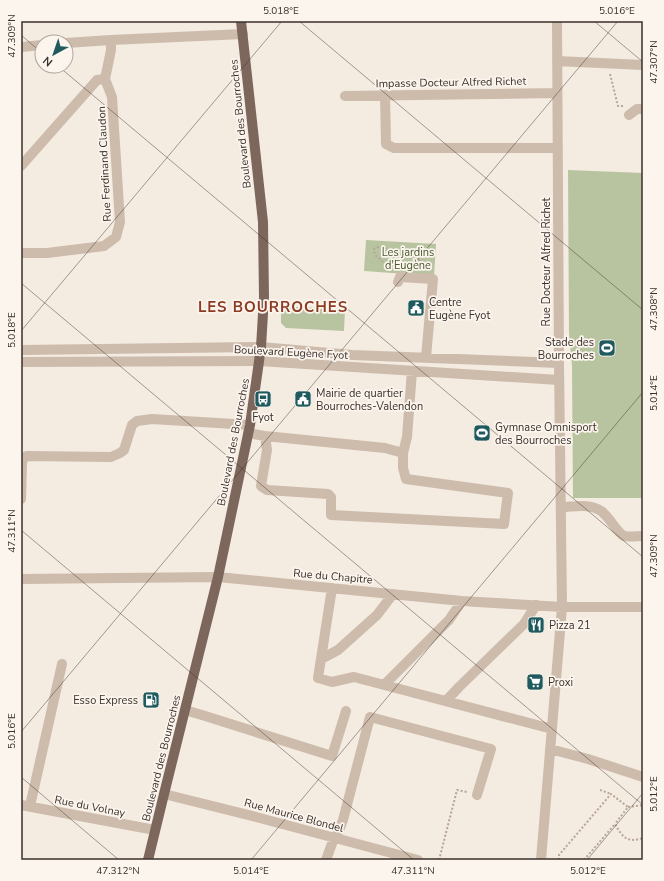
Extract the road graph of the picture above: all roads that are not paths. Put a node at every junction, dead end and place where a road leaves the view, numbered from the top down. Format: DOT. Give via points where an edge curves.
graph roads {
  1 [pos="241,21"];
  2 [pos="557,21"];
  3 [pos="243,34"];
  4 [pos="111,40"];
  5 [pos="74,42"];
  6 [pos="34,46"];
  7 [pos="21,47"];
  8 [pos="557,60"];
  9 [pos="643,65"];
  10 [pos="105,79"];
  11 [pos="557,93"];
  12 [pos="385,95"];
  13 [pos="345,96"];
  14 [pos="557,148"];
  15 [pos="21,166"];
  16 [pos="21,253"];
  17 [pos="399,280"];
  18 [pos="261,347"];
  19 [pos="21,350"];
  20 [pos="426,357"];
  21 [pos="259,361"];
  22 [pos="21,362"];
  23 [pos="559,363"];
  24 [pos="412,371"];
  25 [pos="559,380"];
  26 [pos="249,429"];
  27 [pos="265,436"];
  28 [pos="403,453"];
  29 [pos="21,499"];
  30 [pos="561,507"];
  31 [pos="643,536"];
  32 [pos="218,577"];
  33 [pos="21,578"];
  34 [pos="332,588"];
  35 [pos="393,594"];
  36 [pos="462,601"];
  37 [pos="536,605"];
  38 [pos="562,607"];
  39 [pos="643,607"];
  40 [pos="321,659"];
  41 [pos="62,664"];
  42 [pos="384,685"];
  43 [pos="446,701"];
  44 [pos="185,710"];
  45 [pos="346,712"];
  46 [pos="552,729"];
  47 [pos="550,749"];
  48 [pos="643,777"];
  49 [pos="164,794"];
  50 [pos="477,795"];
  51 [pos="25,805"];
  52 [pos="156,830"];
  53 [pos="334,838"];
  54 [pos="148,860"];
  55 [pos="326,860"];
  56 [pos="418,860"];
  57 [pos="541,860"];
  1 -- 3 [label="main road, Boulevard des Bourroches"];
  2 -- 8 [label="street, Rue Docteur Alfred Richet"];
  3 -- 4 [label="street"];
  3 -- 18 [label="main road, Boulevard des Bourroches" via="263,222 264,297"];
  4 -- 5 [label="street"];
  4 -- 10 [label="street"];
  6 -- 7 [label="street"];
  8 -- 9 [label="street"];
  8 -- 11 [label="street, Rue Docteur Alfred Richet"];
  10 -- 15 [label="street" via="97,80"];
  10 -- 16 [label="street, Rue Ferdinand Claudon" via="112,97 120,222 116,236 104,246 47,253"];
  11 -- 12 [label="street, Impasse Docteur Alfred Richet"];
  11 -- 14 [label="street, Rue Docteur Alfred Richet"];
  12 -- 13 [label="street, Impasse Docteur Alfred Richet"];
  12 -- 14 [label="street" via="386,144 394,148"];
  14 -- 23 [label="street, Rue Docteur Alfred Richet"];
  17 -- 20 [label="street" via="433,280"];
  18 -- 19 [label="street, Boulevard Eugène Fyot"];
  18 -- 20 [label="street, Boulevard Eugène Fyot"];
  18 -- 21 [label="main road, Boulevard des Bourroches"];
  20 -- 23 [label="street, Boulevard Eugène Fyot"];
  21 -- 22 [label="street, Boulevard Eugène Fyot"];
  21 -- 24 [label="street, Boulevard Eugène Fyot"];
  21 -- 26 [label="main road, Boulevard des Bourroches"];
  23 -- 25 [label="street, Rue Docteur Alfred Richet"];
  24 -- 25 [label="street, Boulevard Eugène Fyot"];
  24 -- 28 [label="street" via="408,437"];
  25 -- 30 [label="street, Rue Docteur Alfred Richet"];
  26 -- 27 [label="street"];
  26 -- 29 [label="street" via="152,419 137,421 132,425 124,450 111,457 24,458"];
  26 -- 32 [label="main road, Boulevard des Bourroches"];
  27 -- 28 [label="street" via="385,448"];
  27 -- 28 [label="street" via="266,450 261,486 267,490 328,494 331,497 331,515 504,524 508,493 406,480"];
  30 -- 31 [label="street" via="587,506 600,510 620,533 625,536"];
  30 -- 38 [label="street, Rue Docteur Alfred Richet"];
  32 -- 33 [label="street, Rue du Chapitre"];
  32 -- 34 [label="street, Rue du Chapitre"];
  32 -- 44 [label="main road, Boulevard des Bourroches"];
  34 -- 35 [label="street, Rue du Chapitre"];
  34 -- 40 [label="street"];
  35 -- 36 [label="street, Rue du Chapitre"];
  35 -- 40 [label="street" via="377,615 355,635 338,650"];
  36 -- 37 [label="street, Rue du Chapitre"];
  36 -- 42 [label="street" via="449,620"];
  37 -- 38 [label="street, Rue du Chapitre"];
  37 -- 43 [label="street" via="524,624"];
  38 -- 39 [label="street, Rue du Chapitre"];
  38 -- 46 [label="street, Rue Docteur Alfred Richet"];
  40 -- 42 [label="street" via="318,678 332,682 354,677"];
  41 -- 51 [label="street"];
  42 -- 43 [label="street"];
  43 -- 46 [label="street"];
  44 -- 45 [label="street" via="332,756"];
  44 -- 49 [label="main road, Boulevard des Bourroches"];
  46 -- 47 [label="street, Rue Docteur Alfred Richet"];
  47 -- 48 [label="street"];
  47 -- 57 [label="street, Rue Docteur Alfred Richet"];
  49 -- 52 [label="main road, Boulevard des Bourroches"];
  49 -- 53 [label="street, Rue Maurice Blondel"];
  50 -- 53 [label="street" via="492,749 370,717 343,820"];
  51 -- 52 [label="street, Rue du Volnay"];
  52 -- 54 [label="main road, Boulevard des Bourroches"];
  53 -- 55 [label="street"];
  53 -- 56 [label="street, Rue Maurice Blondel"];
}
